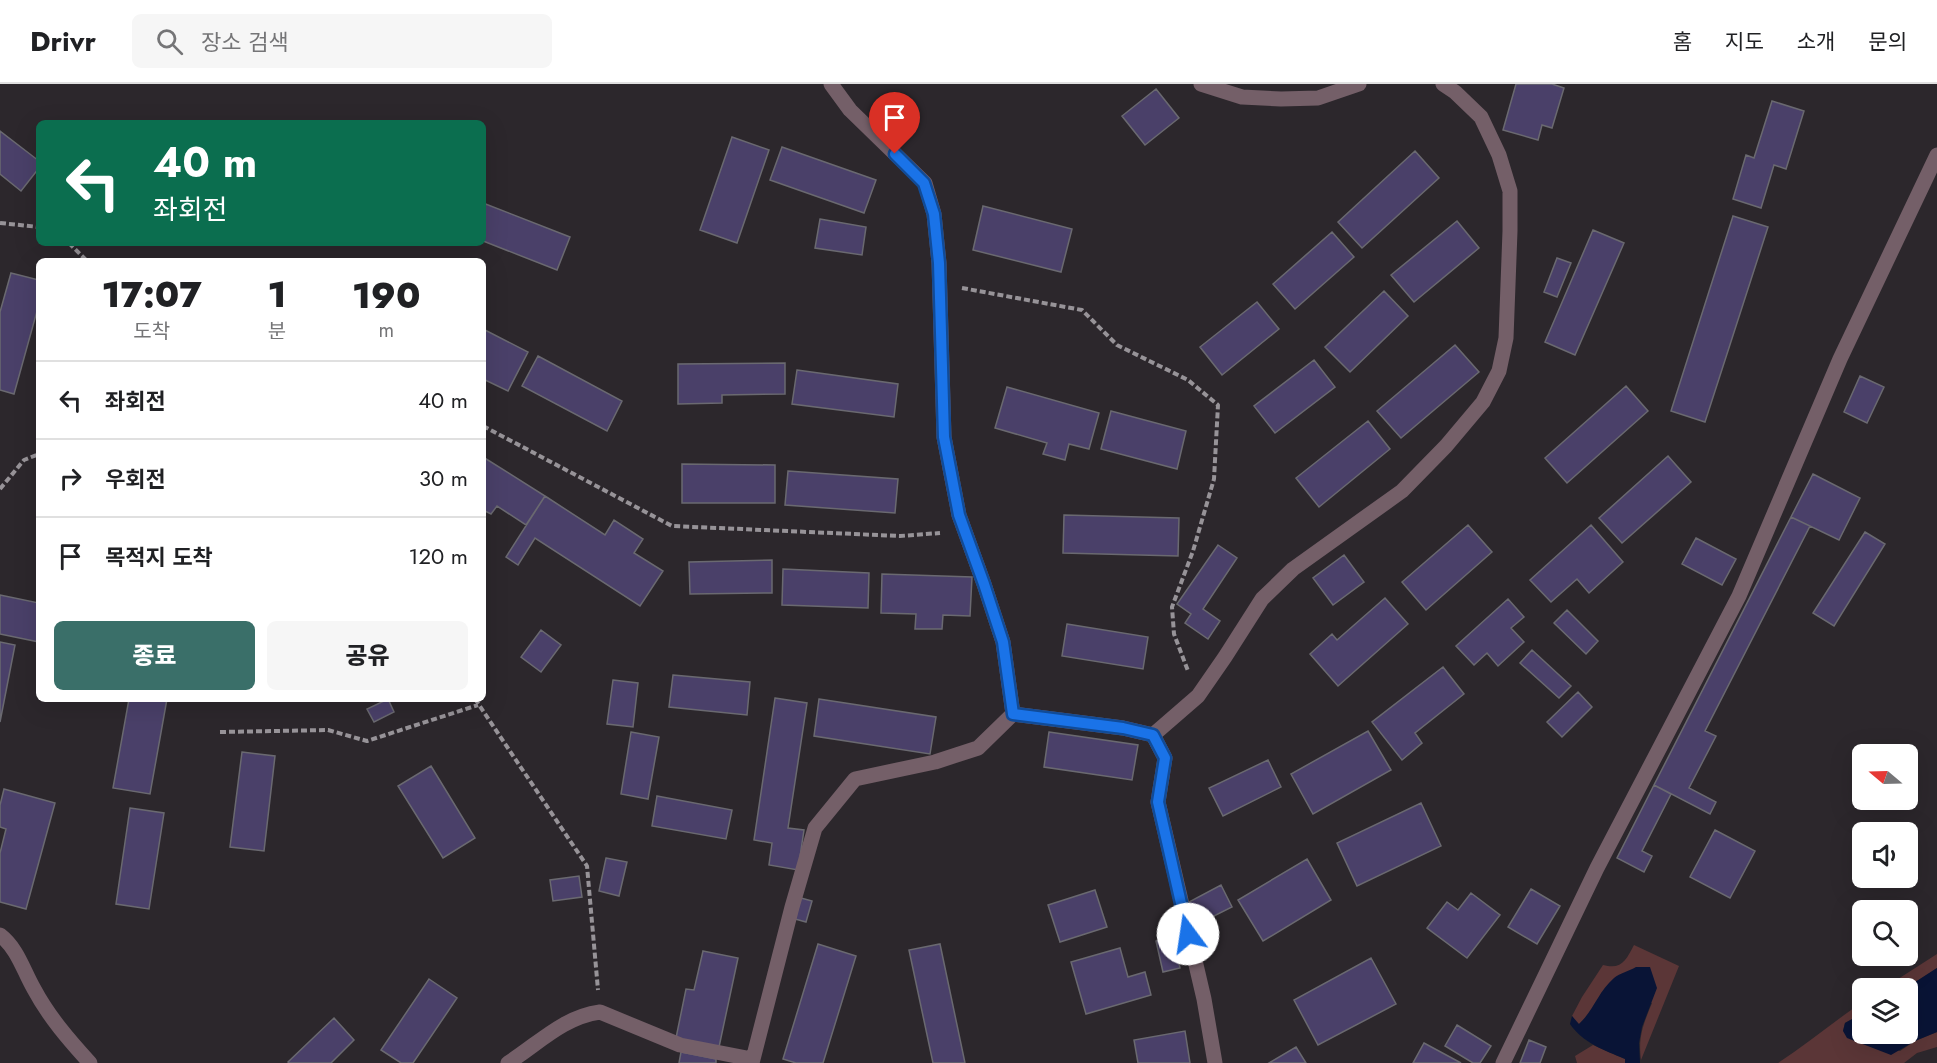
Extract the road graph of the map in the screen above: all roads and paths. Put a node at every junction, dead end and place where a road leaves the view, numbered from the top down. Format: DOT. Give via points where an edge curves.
graph roads {
  1 [pos="831,84"];
  2 [pos="1201,84"];
  3 [pos="1359,84"];
  4 [pos="1443,84"];
  5 [pos="1937,154"];
  6 [pos="0,223"];
  7 [pos="36,226"];
  8 [pos="72,246"];
  9 [pos="84,258"];
  10 [pos="939,263"];
  11 [pos="486,428"];
  12 [pos="36,455"];
  13 [pos="0,489"];
  14 [pos="965,532"];
  15 [pos="1198,696"];
  16 [pos="476,702"];
  17 [pos="478,705"];
  18 [pos="1013,714"];
  19 [pos="220,732"];
  20 [pos="1153,735"];
  21 [pos="0,935"];
  22 [pos="600,1011"];
  23 [pos="752,1061"];
  24 [pos="90,1063"];
  25 [pos="508,1063"];
  26 [pos="1215,1063"];
  27 [pos="1503,1063"];
  1 -- 10 [label="street" via="850,110 924,183 934,214"];
  2 -- 3 [label="street" via="1242,97 1281,99 1317,98"];
  4 -- 15 [label="street" via="1481,117 1510,191 1506,338 1499,371 1483,402 1402,491 1293,569 1262,599"];
  5 -- 27 [label="street" via="1840,359 1739,596 1597,868"];
  6 -- 7 [label="path"];
  8 -- 9 [label="path"];
  10 -- 14 [label="street" via="944,437"];
  10 -- 15 [label="path" via="961,288 1082,310 1117,345 1188,380 1218,405 1214,479 1172,607 1174,634"];
  11 -- 14 [label="path" via="672,526 900,536"];
  12 -- 13 [label="path" via="24,460"];
  14 -- 18 [label="street" via="1003,642"];
  15 -- 20 [label="street"];
  16 -- 17 [label="path"];
  17 -- 19 [label="path" via="367,741 328,730"];
  17 -- 22 [label="path" via="587,866"];
  18 -- 20 [label="street"];
  18 -- 23 [label="street" via="978,748 935,762 855,779 815,828"];
  20 -- 26 [label="street" via="1165,758 1158,802"];
  21 -- 24 [label="street" via="19,956 58,1027"];
  22 -- 23 [label="street" via="680,1045"];
  22 -- 25 [label="street" via="561,1025"];
}
